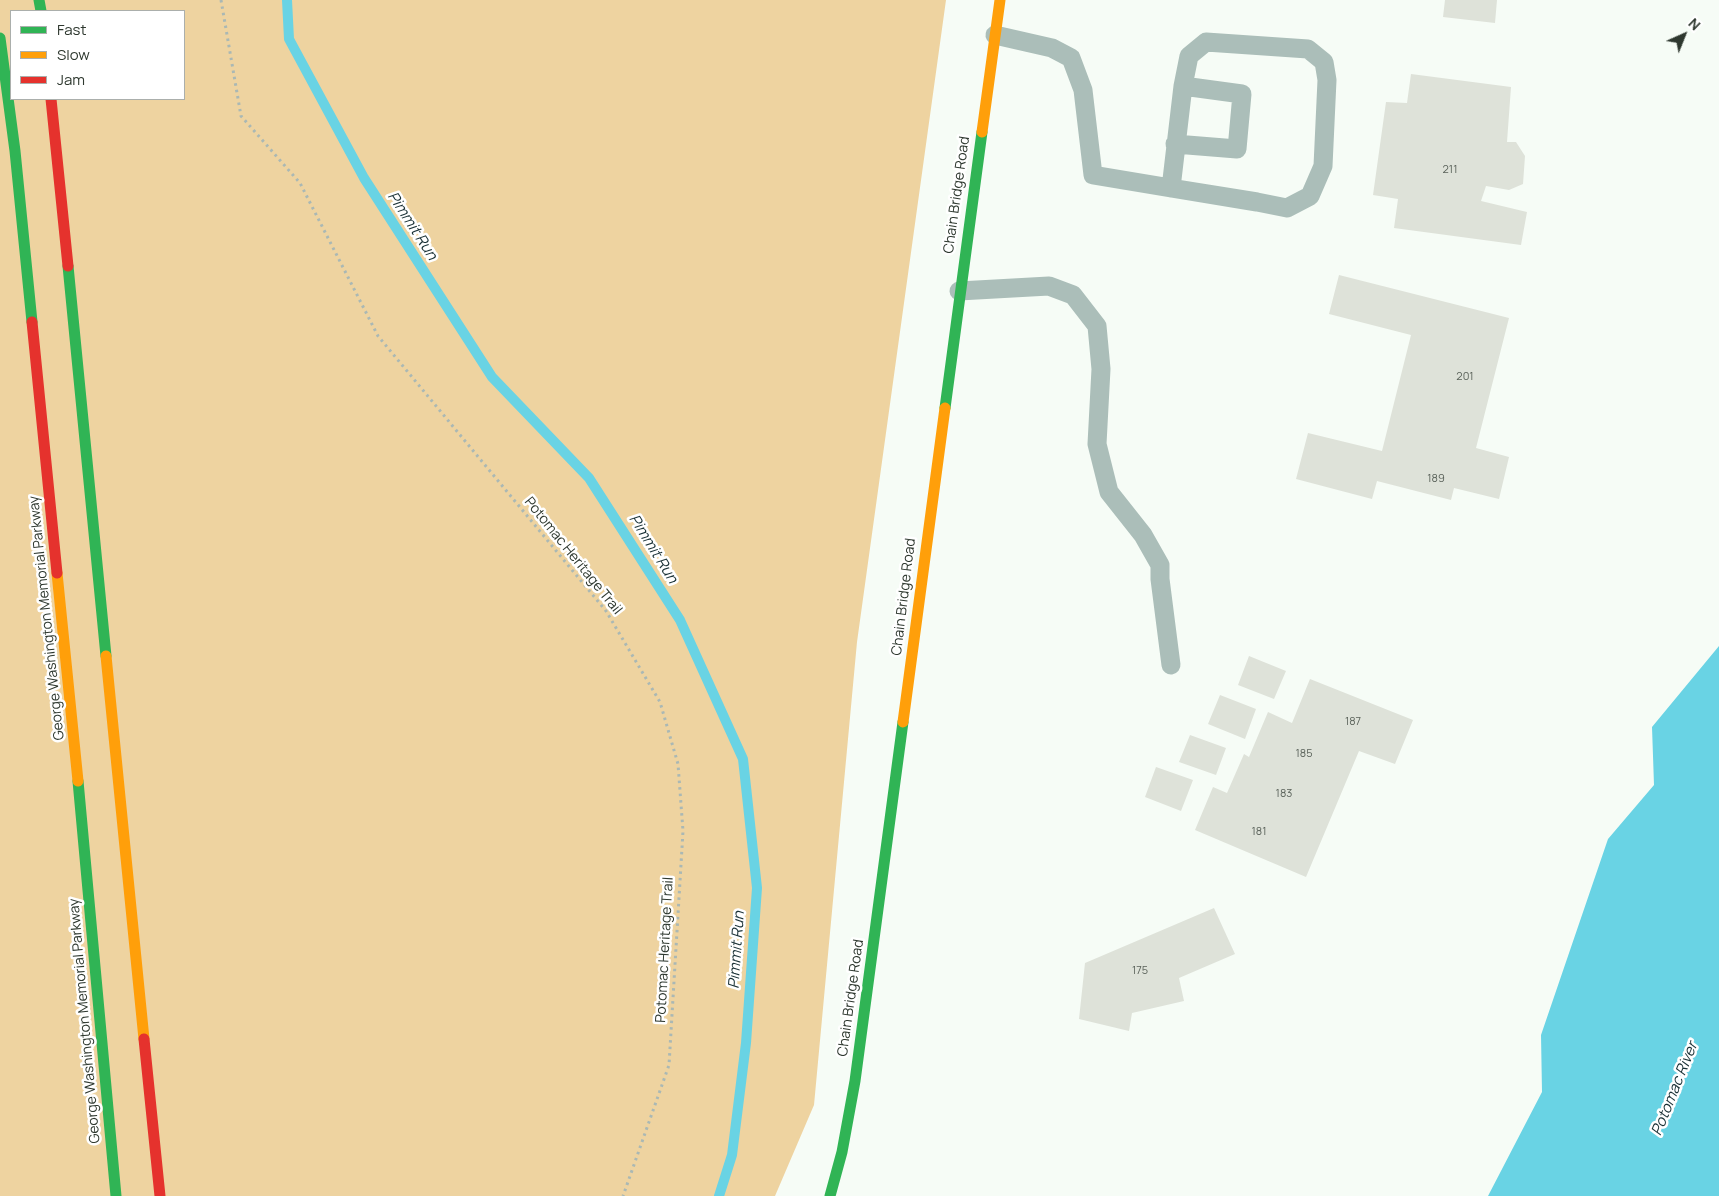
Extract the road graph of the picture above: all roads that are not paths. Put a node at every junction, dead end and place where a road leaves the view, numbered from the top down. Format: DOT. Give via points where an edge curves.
graph roads {
  1 [pos="1000,0"];
  2 [pos="995,35"];
  3 [pos="0,38"];
  4 [pos="1183,86"];
  5 [pos="51,100"];
  6 [pos="1175,144"];
  7 [pos="1171,188"];
  8 [pos="959,291"];
  9 [pos="1172,665"];
  10 [pos="116,1196"];
  11 [pos="160,1196"];
  12 [pos="830,1196"];
  1 -- 2 [label="main road, Chain Bridge Road"];
  2 -- 7 [label="lane" via="1052,48 1071,58 1082,90 1093,175"];
  2 -- 8 [label="main road, Chain Bridge Road"];
  3 -- 10 [label="main road, George Washington Memorial Parkway" via="15,151"];
  4 -- 6 [label="lane"];
  4 -- 6 [label="lane" via="1242,94 1237,149"];
  4 -- 7 [label="lane" via="1189,56 1206,42 1308,49 1324,62 1327,80 1323,166 1310,196 1287,208"];
  5 -- 11 [label="main road"];
  6 -- 7 [label="lane"];
  8 -- 9 [label="lane" via="1049,286 1073,296 1097,326 1101,369 1096,444 1109,492 1143,535 1160,564"];
  8 -- 12 [label="main road, Chain Bridge Road" via="855,1081"];
}
